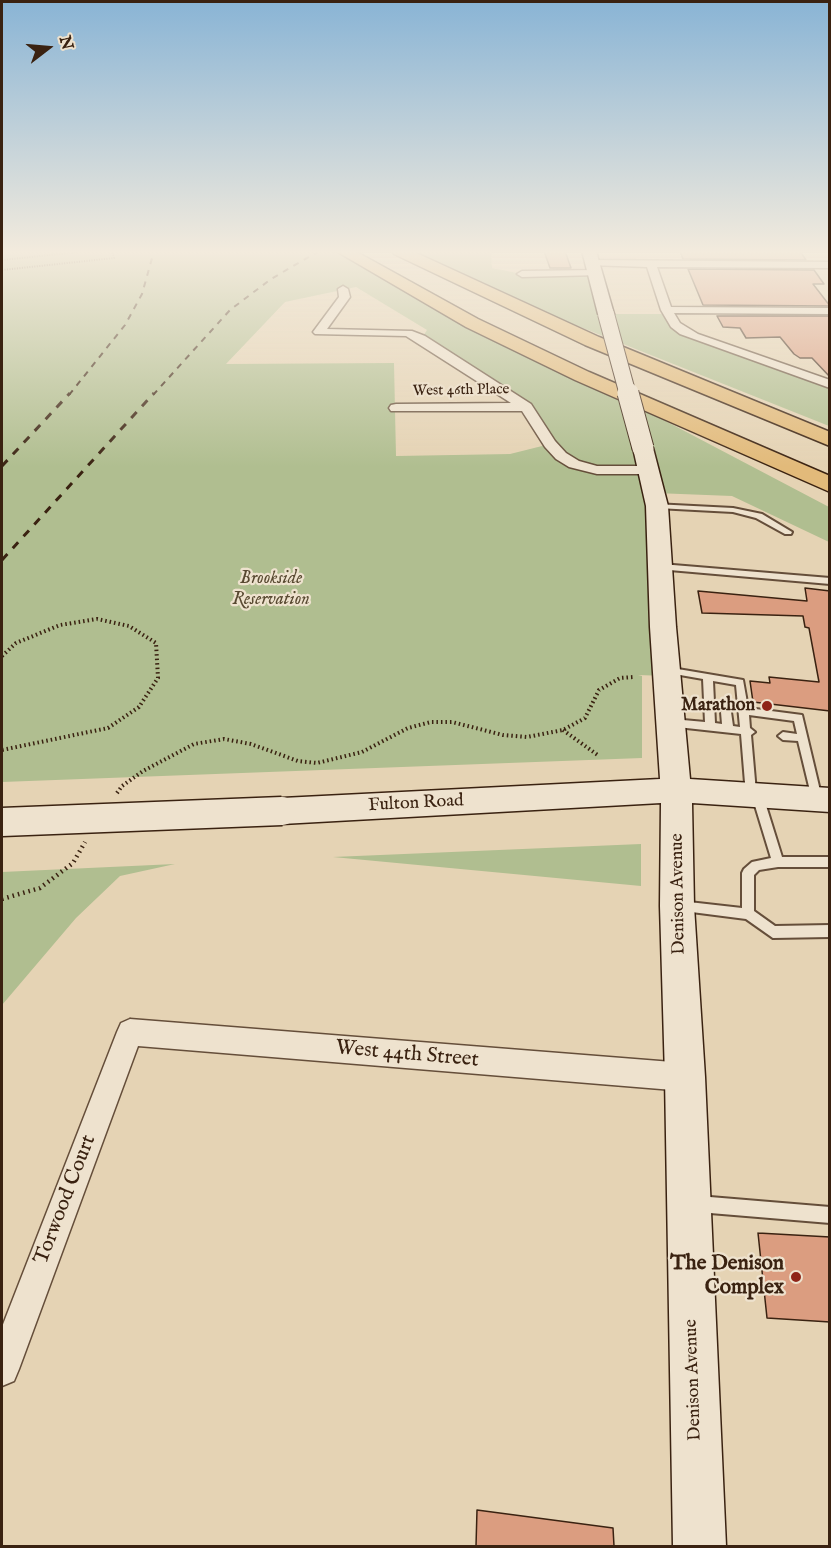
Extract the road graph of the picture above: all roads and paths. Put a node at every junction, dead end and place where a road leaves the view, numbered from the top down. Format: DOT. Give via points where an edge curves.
graph roads {
  1 [pos="326,323"];
  2 [pos="472,323"];
  3 [pos="509,323"];
  4 [pos="555,323"];
  5 [pos="571,323"];
  6 [pos="609,323"];
  7 [pos="674,323"];
  8 [pos="582,376"];
  9 [pos="823,379"];
  10 [pos="830,384"];
  11 [pos="526,407"];
  12 [pos="396,408"];
  13 [pos="830,426"];
  14 [pos="830,440"];
  15 [pos="819,460"];
  16 [pos="649,470"];
  17 [pos="830,485"];
  18 [pos="657,506"];
  19 [pos="830,507"];
  20 [pos="788,532"];
  21 [pos="661,567"];
  22 [pos="830,581"];
  23 [pos="2,656"];
  24 [pos="666,670"];
  25 [pos="708,676"];
  26 [pos="633,677"];
  27 [pos="722,679"];
  28 [pos="724,690"];
  29 [pos="744,711"];
  30 [pos="726,712"];
  31 [pos="671,723"];
  32 [pos="710,726"];
  33 [pos="728,729"];
  34 [pos="563,730"];
  35 [pos="747,731"];
  36 [pos="783,736"];
  37 [pos="802,738"];
  38 [pos="2,750"];
  39 [pos="599,756"];
  40 [pos="676,790"];
  41 [pos="116,794"];
  42 [pos="754,795"];
  43 [pos="823,800"];
  44 [pos="2,822"];
  45 [pos="89,832"];
  46 [pos="778,862"];
  47 [pos="830,862"];
  48 [pos="2,899"];
  49 [pos="676,906"];
  50 [pos="748,914"];
  51 [pos="830,932"];
  52 [pos="130,1032"];
  53 [pos="685,1077"];
  54 [pos="688,1204"];
  55 [pos="830,1215"];
  56 [pos="2,1369"];
  57 [pos="700,1546"];
  1 -- 11 [label="street" via="319,332 408,333"];
  2 -- 8 [label="highway"];
  3 -- 15 [label="highway"];
  4 -- 14 [label="highway"];
  5 -- 13 [label="highway"];
  6 -- 16 [label="main road, Denison Avenue, bridge"];
  7 -- 9 [label="street" via="694,337"];
  8 -- 17 [label="highway"];
  8 -- 19 [label="highway"];
  9 -- 10 [label="street"];
  11 -- 12 [label="street, West 46th Place"];
  11 -- 16 [label="street" via="550,444 574,464 597,470"];
  16 -- 18 [label="main road, Denison Avenue"];
  18 -- 20 [label="lane" via="733,510 759,516"];
  18 -- 21 [label="main road, Denison Avenue"];
  21 -- 22 [label="lane"];
  21 -- 24 [label="main road, Denison Avenue"];
  23 -- 38 [label="path" via="16,644 60,625 97,619 129,626 156,643 158,678 139,707 108,728"];
  24 -- 25 [label="lane"];
  24 -- 31 [label="main road, Denison Avenue"];
  25 -- 27 [label="lane"];
  25 -- 32 [label="lane"];
  26 -- 34 [label="path" via="620,678 599,690 585,718"];
  27 -- 28 [label="lane"];
  27 -- 29 [label="lane" via="740,682"];
  29 -- 35 [label="lane"];
  29 -- 37 [label="lane" via="798,718"];
  30 -- 33 [label="lane"];
  31 -- 32 [label="lane"];
  31 -- 40 [label="main road, Denison Avenue"];
  32 -- 33 [label="lane"];
  33 -- 35 [label="lane"];
  34 -- 39 [label="path"];
  34 -- 41 [label="path" via="527,737 452,722 431,722 408,728 362,752 317,763 224,739 194,744 143,771"];
  35 -- 42 [label="lane"];
  36 -- 37 [label="lane"];
  37 -- 43 [label="lane"];
  40 -- 42 [label="main road, Fulton Road"];
  40 -- 44 [label="main road, Fulton Road, bridge"];
  40 -- 49 [label="main road, Denison Avenue"];
  42 -- 43 [label="main road, Fulton Road"];
  42 -- 46 [label="lane"];
  45 -- 48 [label="path" via="73,864 40,888"];
  46 -- 47 [label="lane"];
  46 -- 50 [label="lane" via="756,865 748,873"];
  49 -- 50 [label="lane"];
  49 -- 53 [label="main road, Denison Avenue"];
  50 -- 51 [label="lane" via="773,932"];
  52 -- 53 [label="street, West 44th Street"];
  52 -- 56 [label="street, Torwood Court"];
  53 -- 54 [label="main road, Denison Avenue"];
  54 -- 55 [label="lane"];
  54 -- 57 [label="main road, Denison Avenue"];
}
